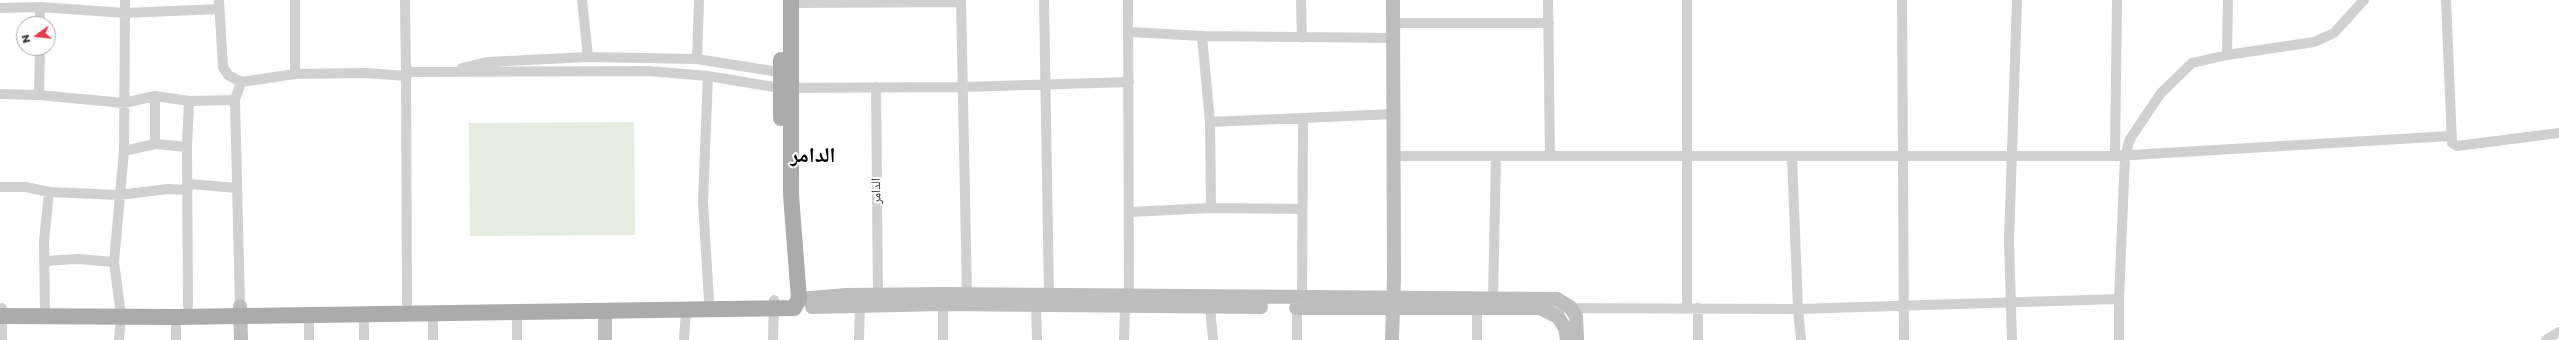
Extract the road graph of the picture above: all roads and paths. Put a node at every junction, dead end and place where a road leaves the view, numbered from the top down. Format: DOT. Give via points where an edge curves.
graph roads {
  1 [pos="125,0"];
  2 [pos="294,0"];
  3 [pos="405,0"];
  4 [pos="582,0"];
  5 [pos="698,0"];
  6 [pos="1044,0"];
  7 [pos="1128,0"];
  8 [pos="1301,0"];
  9 [pos="1394,0"];
  10 [pos="1548,0"];
  11 [pos="1687,0"];
  12 [pos="1902,0"];
  13 [pos="2016,0"];
  14 [pos="2117,0"];
  15 [pos="2228,0"];
  16 [pos="2364,0"];
  17 [pos="2446,0"];
  18 [pos="872,1"];
  19 [pos="961,1"];
  20 [pos="788,2"];
  21 [pos="219,4"];
  22 [pos="40,7"];
  23 [pos="0,8"];
  24 [pos="125,13"];
  25 [pos="40,16"];
  26 [pos="1394,23"];
  27 [pos="1549,23"];
  28 [pos="1130,32"];
  29 [pos="1202,36"];
  30 [pos="1302,38"];
  31 [pos="1394,38"];
  32 [pos="2227,55"];
  33 [pos="40,56"];
  34 [pos="588,57"];
  35 [pos="697,59"];
  36 [pos="446,72"];
  37 [pos="295,74"];
  38 [pos="406,74"];
  39 [pos="708,76"];
  40 [pos="786,80"];
  41 [pos="241,82"];
  42 [pos="1129,82"];
  43 [pos="1047,84"];
  44 [pos="876,87"];
  45 [pos="962,87"];
  46 [pos="0,94"];
  47 [pos="39,95"];
  48 [pos="155,96"];
  49 [pos="235,100"];
  50 [pos="189,101"];
  51 [pos="124,103"];
  52 [pos="1394,114"];
  53 [pos="1303,119"];
  54 [pos="1210,122"];
  55 [pos="2559,133"];
  56 [pos="2450,136"];
  57 [pos="155,144"];
  58 [pos="186,147"];
  59 [pos="124,151"];
  60 [pos="1394,156"];
  61 [pos="1496,156"];
  62 [pos="1550,156"];
  63 [pos="1689,156"];
  64 [pos="2120,156"];
  65 [pos="1792,157"];
  66 [pos="1902,157"];
  67 [pos="2012,157"];
  68 [pos="0,187"];
  69 [pos="237,188"];
  70 [pos="187,190"];
  71 [pos="49,192"];
  72 [pos="119,195"];
  73 [pos="1211,208"];
  74 [pos="1302,209"];
  75 [pos="1130,212"];
  76 [pos="44,261"];
  77 [pos="114,262"];
  78 [pos="878,295"];
  79 [pos="967,295"];
  80 [pos="1049,295"];
  81 [pos="1493,299"];
  82 [pos="2119,299"];
  83 [pos="709,300"];
  84 [pos="1127,300"];
  85 [pos="406,303"];
  86 [pos="1299,303"];
  87 [pos="1394,303"];
  88 [pos="2012,303"];
  89 [pos="785,304"];
  90 [pos="943,304"];
  91 [pos="860,305"];
  92 [pos="1036,305"];
  93 [pos="1903,305"];
  94 [pos="1210,307"];
  95 [pos="1570,307"];
  96 [pos="1688,307"];
  97 [pos="1540,308"];
  98 [pos="1698,308"];
  99 [pos="1477,309"];
  100 [pos="1798,309"];
  101 [pos="240,310"];
  102 [pos="686,310"];
  103 [pos="45,311"];
  104 [pos="120,311"];
  105 [pos="605,311"];
  106 [pos="1,312"];
  107 [pos="182,312"];
  108 [pos="433,312"];
  109 [pos="517,312"];
  110 [pos="364,313"];
  111 [pos="309,314"];
  112 [pos="2559,332"];
  113 [pos="2,340"];
  114 [pos="119,340"];
  115 [pos="176,340"];
  116 [pos="241,340"];
  117 [pos="309,340"];
  118 [pos="364,340"];
  119 [pos="433,340"];
  120 [pos="517,340"];
  121 [pos="605,340"];
  122 [pos="684,340"];
  123 [pos="774,340"];
  124 [pos="859,340"];
  125 [pos="943,340"];
  126 [pos="1037,340"];
  127 [pos="1124,340"];
  128 [pos="1213,340"];
  129 [pos="1297,340"];
  130 [pos="1392,340"];
  131 [pos="1477,340"];
  132 [pos="1567,340"];
  133 [pos="1577,340"];
  134 [pos="1698,340"];
  135 [pos="1801,340"];
  136 [pos="1904,340"];
  137 [pos="2012,340"];
  138 [pos="2119,340"];
  139 [pos="2546,340"];
  1 -- 24 [label="street"];
  2 -- 37 [label="street"];
  3 -- 38 [label="street"];
  4 -- 34 [label="street"];
  5 -- 35 [label="street"];
  6 -- 43 [label="street"];
  7 -- 28 [label="street"];
  8 -- 30 [label="street"];
  9 -- 26 [label="street"];
  10 -- 27 [label="street"];
  11 -- 63 [label="street"];
  12 -- 66 [label="street"];
  13 -- 67 [label="street"];
  14 -- 64 [label="street"];
  15 -- 32 [label="street"];
  16 -- 32 [label="street" via="2334,33 2314,42"];
  17 -- 56 [label="street"];
  18 -- 19 [label="street"];
  18 -- 20 [label="street"];
  19 -- 45 [label="street"];
  20 -- 40 [label="main road"];
  21 -- 24 [label="street"];
  21 -- 41 [label="street" via="223,67 228,75"];
  22 -- 23 [label="street"];
  22 -- 24 [label="street"];
  22 -- 25 [label="street"];
  24 -- 51 [label="street"];
  26 -- 27 [label="street"];
  26 -- 31 [label="street"];
  27 -- 62 [label="street"];
  28 -- 29 [label="street"];
  28 -- 42 [label="street"];
  29 -- 30 [label="street"];
  29 -- 54 [label="street"];
  30 -- 31 [label="street"];
  31 -- 52 [label="street"];
  32 -- 64 [label="street" via="2192,63 2161,92"];
  33 -- 47 [label="street"];
  34 -- 35 [label="street"];
  34 -- 36 [label="street" via="487,62"];
  35 -- 40 [label="street"];
  36 -- 38 [label="street"];
  36 -- 39 [label="street" via="648,71"];
  37 -- 38 [label="street"];
  37 -- 41 [label="street"];
  38 -- 85 [label="street"];
  39 -- 40 [label="street"];
  39 -- 83 [label="street" via="703,202"];
  40 -- 44 [label="street"];
  40 -- 89 [label="main road" via="791,195"];
  41 -- 49 [label="street"];
  42 -- 43 [label="street"];
  42 -- 75 [label="street"];
  43 -- 45 [label="street"];
  43 -- 80 [label="street"];
  44 -- 45 [label="street"];
  44 -- 78 [label="street, الدامر"];
  45 -- 79 [label="street"];
  46 -- 47 [label="street"];
  47 -- 51 [label="street"];
  48 -- 50 [label="street"];
  48 -- 51 [label="street"];
  48 -- 57 [label="street"];
  49 -- 50 [label="street"];
  49 -- 69 [label="street"];
  50 -- 58 [label="street"];
  51 -- 59 [label="street"];
  52 -- 53 [label="street"];
  52 -- 60 [label="street"];
  53 -- 54 [label="street"];
  53 -- 74 [label="street"];
  54 -- 73 [label="street"];
  55 -- 56 [label="street" via="2457,146"];
  56 -- 64 [label="street"];
  57 -- 58 [label="street"];
  57 -- 59 [label="street"];
  58 -- 70 [label="street"];
  59 -- 72 [label="street"];
  60 -- 61 [label="street"];
  60 -- 87 [label="street"];
  61 -- 62 [label="street"];
  61 -- 81 [label="street"];
  62 -- 63 [label="street"];
  63 -- 65 [label="street"];
  63 -- 96 [label="street"];
  64 -- 67 [label="street"];
  64 -- 82 [label="street"];
  65 -- 66 [label="street"];
  65 -- 100 [label="street"];
  66 -- 67 [label="street"];
  66 -- 93 [label="street"];
  67 -- 88 [label="street" via="2009,241"];
  68 -- 71 [label="street" via="26,187"];
  69 -- 70 [label="street" via="202,183 190,184"];
  69 -- 101 [label="street"];
  70 -- 72 [label="street" via="168,189"];
  70 -- 107 [label="street" via="189,247"];
  71 -- 72 [label="street"];
  71 -- 76 [label="street"];
  72 -- 77 [label="street"];
  73 -- 74 [label="street"];
  73 -- 75 [label="street"];
  74 -- 86 [label="street"];
  75 -- 84 [label="street"];
  76 -- 77 [label="street" via="78,259"];
  76 -- 103 [label="street"];
  77 -- 104 [label="street"];
  78 -- 79 [label="street"];
  78 -- 89 [label="street"];
  79 -- 80 [label="street"];
  80 -- 84 [label="street"];
  81 -- 87 [label="street"];
  81 -- 95 [label="street" via="1557,299"];
  82 -- 88 [label="street"];
  82 -- 138 [label="street"];
  83 -- 85 [label="main road"];
  83 -- 89 [label="main road"];
  84 -- 86 [label="street"];
  84 -- 92 [label="street"];
  84 -- 94 [label="street"];
  84 -- 127 [label="street"];
  85 -- 101 [label="main road"];
  86 -- 87 [label="street"];
  86 -- 94 [label="street"];
  86 -- 129 [label="street"];
  87 -- 99 [label="street"];
  87 -- 130 [label="street"];
  88 -- 93 [label="street"];
  88 -- 137 [label="street"];
  89 -- 91 [label="street"];
  89 -- 102 [label="main road"];
  89 -- 123 [label="street"];
  90 -- 91 [label="street"];
  90 -- 92 [label="street"];
  90 -- 125 [label="street"];
  91 -- 124 [label="street"];
  92 -- 126 [label="street"];
  93 -- 100 [label="street"];
  93 -- 136 [label="street"];
  94 -- 128 [label="street"];
  95 -- 96 [label="street"];
  95 -- 97 [label="street"];
  95 -- 133 [label="street" via="1576,316"];
  96 -- 98 [label="street"];
  97 -- 99 [label="street"];
  97 -- 132 [label="street" via="1558,317 1566,328"];
  98 -- 100 [label="street"];
  98 -- 134 [label="street"];
  99 -- 131 [label="street"];
  100 -- 135 [label="street"];
  101 -- 107 [label="main road"];
  101 -- 111 [label="main road"];
  101 -- 116 [label="street"];
  102 -- 105 [label="main road"];
  102 -- 122 [label="street"];
  103 -- 104 [label="main road"];
  103 -- 106 [label="main road"];
  104 -- 107 [label="main road"];
  104 -- 114 [label="street"];
  105 -- 109 [label="main road"];
  105 -- 121 [label="street"];
  106 -- 113 [label="street"];
  107 -- 115 [label="street"];
  108 -- 109 [label="main road"];
  108 -- 110 [label="main road"];
  108 -- 119 [label="street"];
  109 -- 120 [label="street"];
  110 -- 111 [label="main road"];
  110 -- 118 [label="street"];
  111 -- 117 [label="street"];
  112 -- 139 [label="street"];
}
